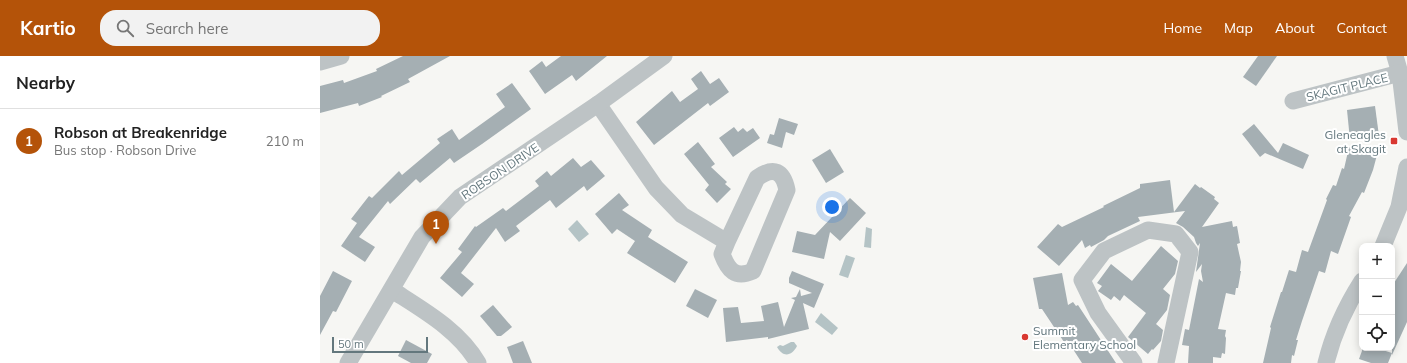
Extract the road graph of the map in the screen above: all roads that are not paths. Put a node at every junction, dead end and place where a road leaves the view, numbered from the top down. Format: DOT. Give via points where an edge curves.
graph roads {
  1 [pos="341,56"];
  2 [pos="664,56"];
  3 [pos="1395,56"];
  4 [pos="320,62"];
  5 [pos="1400,74"];
  6 [pos="1293,101"];
  7 [pos="598,104"];
  8 [pos="1407,132"];
  9 [pos="1407,167"];
  10 [pos="727,242"];
  11 [pos="1384,243"];
  12 [pos="1359,286"];
  13 [pos="392,290"];
  14 [pos="348,363"];
  15 [pos="478,363"];
  16 [pos="1134,363"];
  17 [pos="1166,363"];
  18 [pos="1326,363"];
  1 -- 4 [label="street"];
  2 -- 7 [label="street, ROBSON DRIVE"];
  3 -- 5 [label="street"];
  5 -- 6 [label="street, SKAGIT PLACE"];
  5 -- 8 [label="street"];
  7 -- 10 [label="street" via="656,188 682,215"];
  7 -- 13 [label="street, ROBSON DRIVE" via="460,197 422,237"];
  9 -- 11 [label="street" via="1400,206"];
  10 -- 10 [label="street" via="757,178 766,171 777,172 785,180 787,190 753,271 740,274 727,266 722,254"];
  12 -- 18 [label="street" via="1330,347"];
  13 -- 14 [label="street, ROBSON DRIVE"];
  13 -- 15 [label="street" via="453,332"];
  16 -- 17 [label="street" via="1098,313 1082,280 1104,252 1148,230 1176,234 1190,252"];
}
